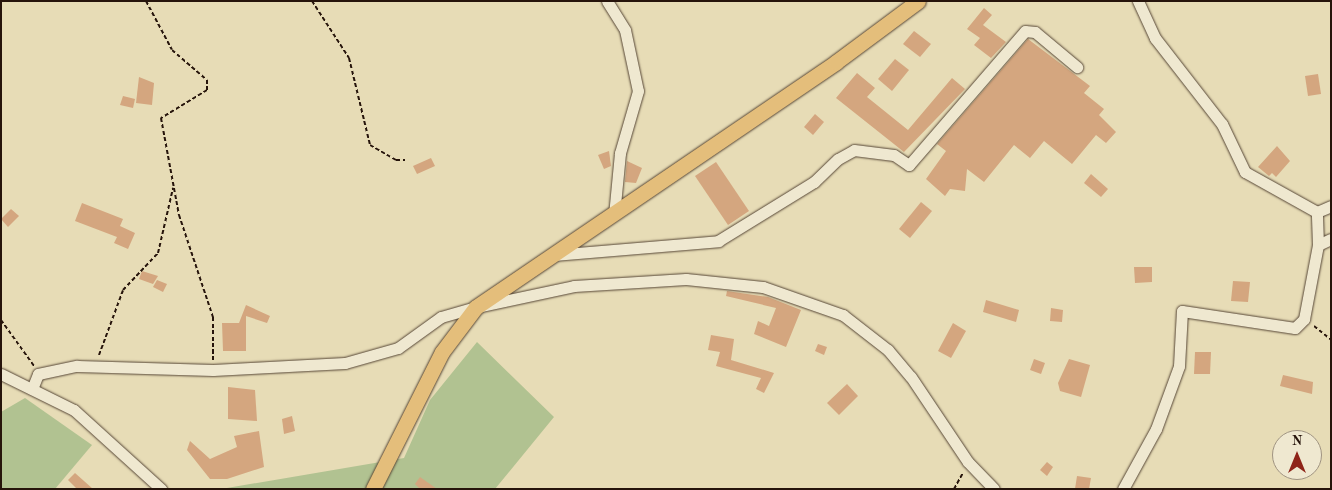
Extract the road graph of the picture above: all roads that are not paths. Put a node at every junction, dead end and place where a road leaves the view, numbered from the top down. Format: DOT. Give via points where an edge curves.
graph roads {
  1 [pos="608,1"];
  2 [pos="918,1"];
  3 [pos="1138,1"];
  4 [pos="1077,67"];
  5 [pos="1331,206"];
  6 [pos="1317,212"];
  7 [pos="614,215"];
  8 [pos="1331,239"];
  9 [pos="1318,246"];
  10 [pos="552,255"];
  11 [pos="476,307"];
  12 [pos="1,374"];
  13 [pos="32,389"];
  14 [pos="161,489"];
  15 [pos="373,489"];
  16 [pos="994,489"];
  17 [pos="1123,489"];
  1 -- 7 [label="street" via="625,30 638,92 620,153"];
  2 -- 7 [label="main road"];
  3 -- 6 [label="street" via="1155,38 1222,124 1245,172"];
  4 -- 10 [label="street" via="1035,32 1024,31 967,103 909,165 894,155 854,150 814,182 718,241"];
  5 -- 6 [label="street"];
  6 -- 9 [label="street"];
  7 -- 10 [label="main road"];
  8 -- 9 [label="street"];
  9 -- 17 [label="street" via="1304,319 1295,328 1182,310 1179,366 1156,429"];
  10 -- 11 [label="main road"];
  11 -- 13 [label="street" via="440,317 398,348 345,362 213,370 94,366 38,374"];
  11 -- 15 [label="main road" via="442,352"];
  11 -- 16 [label="street" via="574,286 686,278 763,287 843,315 888,350 968,462"];
  12 -- 13 [label="street"];
  13 -- 14 [label="street" via="74,410"];
}
